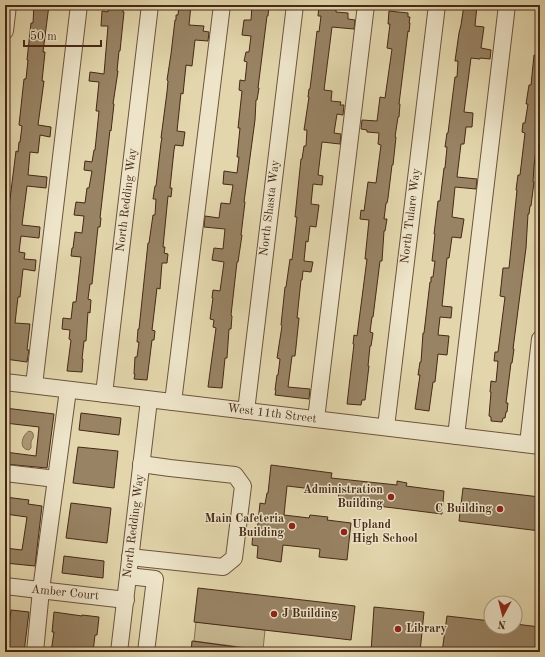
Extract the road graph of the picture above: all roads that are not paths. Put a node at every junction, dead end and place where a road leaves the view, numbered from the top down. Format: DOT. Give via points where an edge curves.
graph roads {
  1 [pos="8,5"];
  2 [pos="79,5"];
  3 [pos="150,5"];
  4 [pos="222,5"];
  5 [pos="295,5"];
  6 [pos="366,5"];
  7 [pos="437,5"];
  8 [pos="507,5"];
  9 [pos="5,31"];
  10 [pos="540,339"];
  11 [pos="5,382"];
  12 [pos="34,385"];
  13 [pos="68,390"];
  14 [pos="104,394"];
  15 [pos="149,400"];
  16 [pos="173,402"];
  17 [pos="246,411"];
  18 [pos="316,419"];
  19 [pos="386,427"];
  20 [pos="456,436"];
  21 [pos="534,445"];
  22 [pos="141,464"];
  23 [pos="5,473"];
  24 [pos="56,479"];
  25 [pos="130,557"];
  26 [pos="128,576"];
  27 [pos="5,586"];
  28 [pos="41,590"];
  29 [pos="126,600"];
  30 [pos="35,652"];
  31 [pos="119,652"];
  32 [pos="146,652"];
  1 -- 9 [label="street"];
  2 -- 12 [label="street"];
  3 -- 14 [label="street, North Redding Way"];
  4 -- 16 [label="street"];
  5 -- 17 [label="street, North Shasta Way"];
  6 -- 18 [label="street"];
  7 -- 19 [label="street, North Tulare Way"];
  8 -- 20 [label="street"];
  10 -- 21 [label="street"];
  11 -- 12 [label="street, West 11th Street"];
  12 -- 13 [label="street, West 11th Street"];
  13 -- 14 [label="street, West 11th Street"];
  13 -- 24 [label="street"];
  14 -- 15 [label="street, West 11th Street"];
  15 -- 16 [label="street, West 11th Street"];
  15 -- 22 [label="street, North Redding Way"];
  16 -- 17 [label="street, West 11th Street"];
  17 -- 18 [label="street, West 11th Street"];
  18 -- 19 [label="street, West 11th Street"];
  19 -- 20 [label="street, West 11th Street"];
  20 -- 21 [label="street, West 11th Street"];
  22 -- 25 [label="street, North Redding Way"];
  22 -- 25 [label="street" via="235,475 243,486 234,558 223,567"];
  23 -- 24 [label="street"];
  24 -- 28 [label="street"];
  25 -- 26 [label="street, North Redding Way"];
  26 -- 29 [label="street, North Redding Way"];
  26 -- 32 [label="street" via="155,579"];
  27 -- 28 [label="street, Amber Court"];
  28 -- 29 [label="street, Amber Court"];
  28 -- 30 [label="street"];
  29 -- 31 [label="street, North Redding Way"];
}
